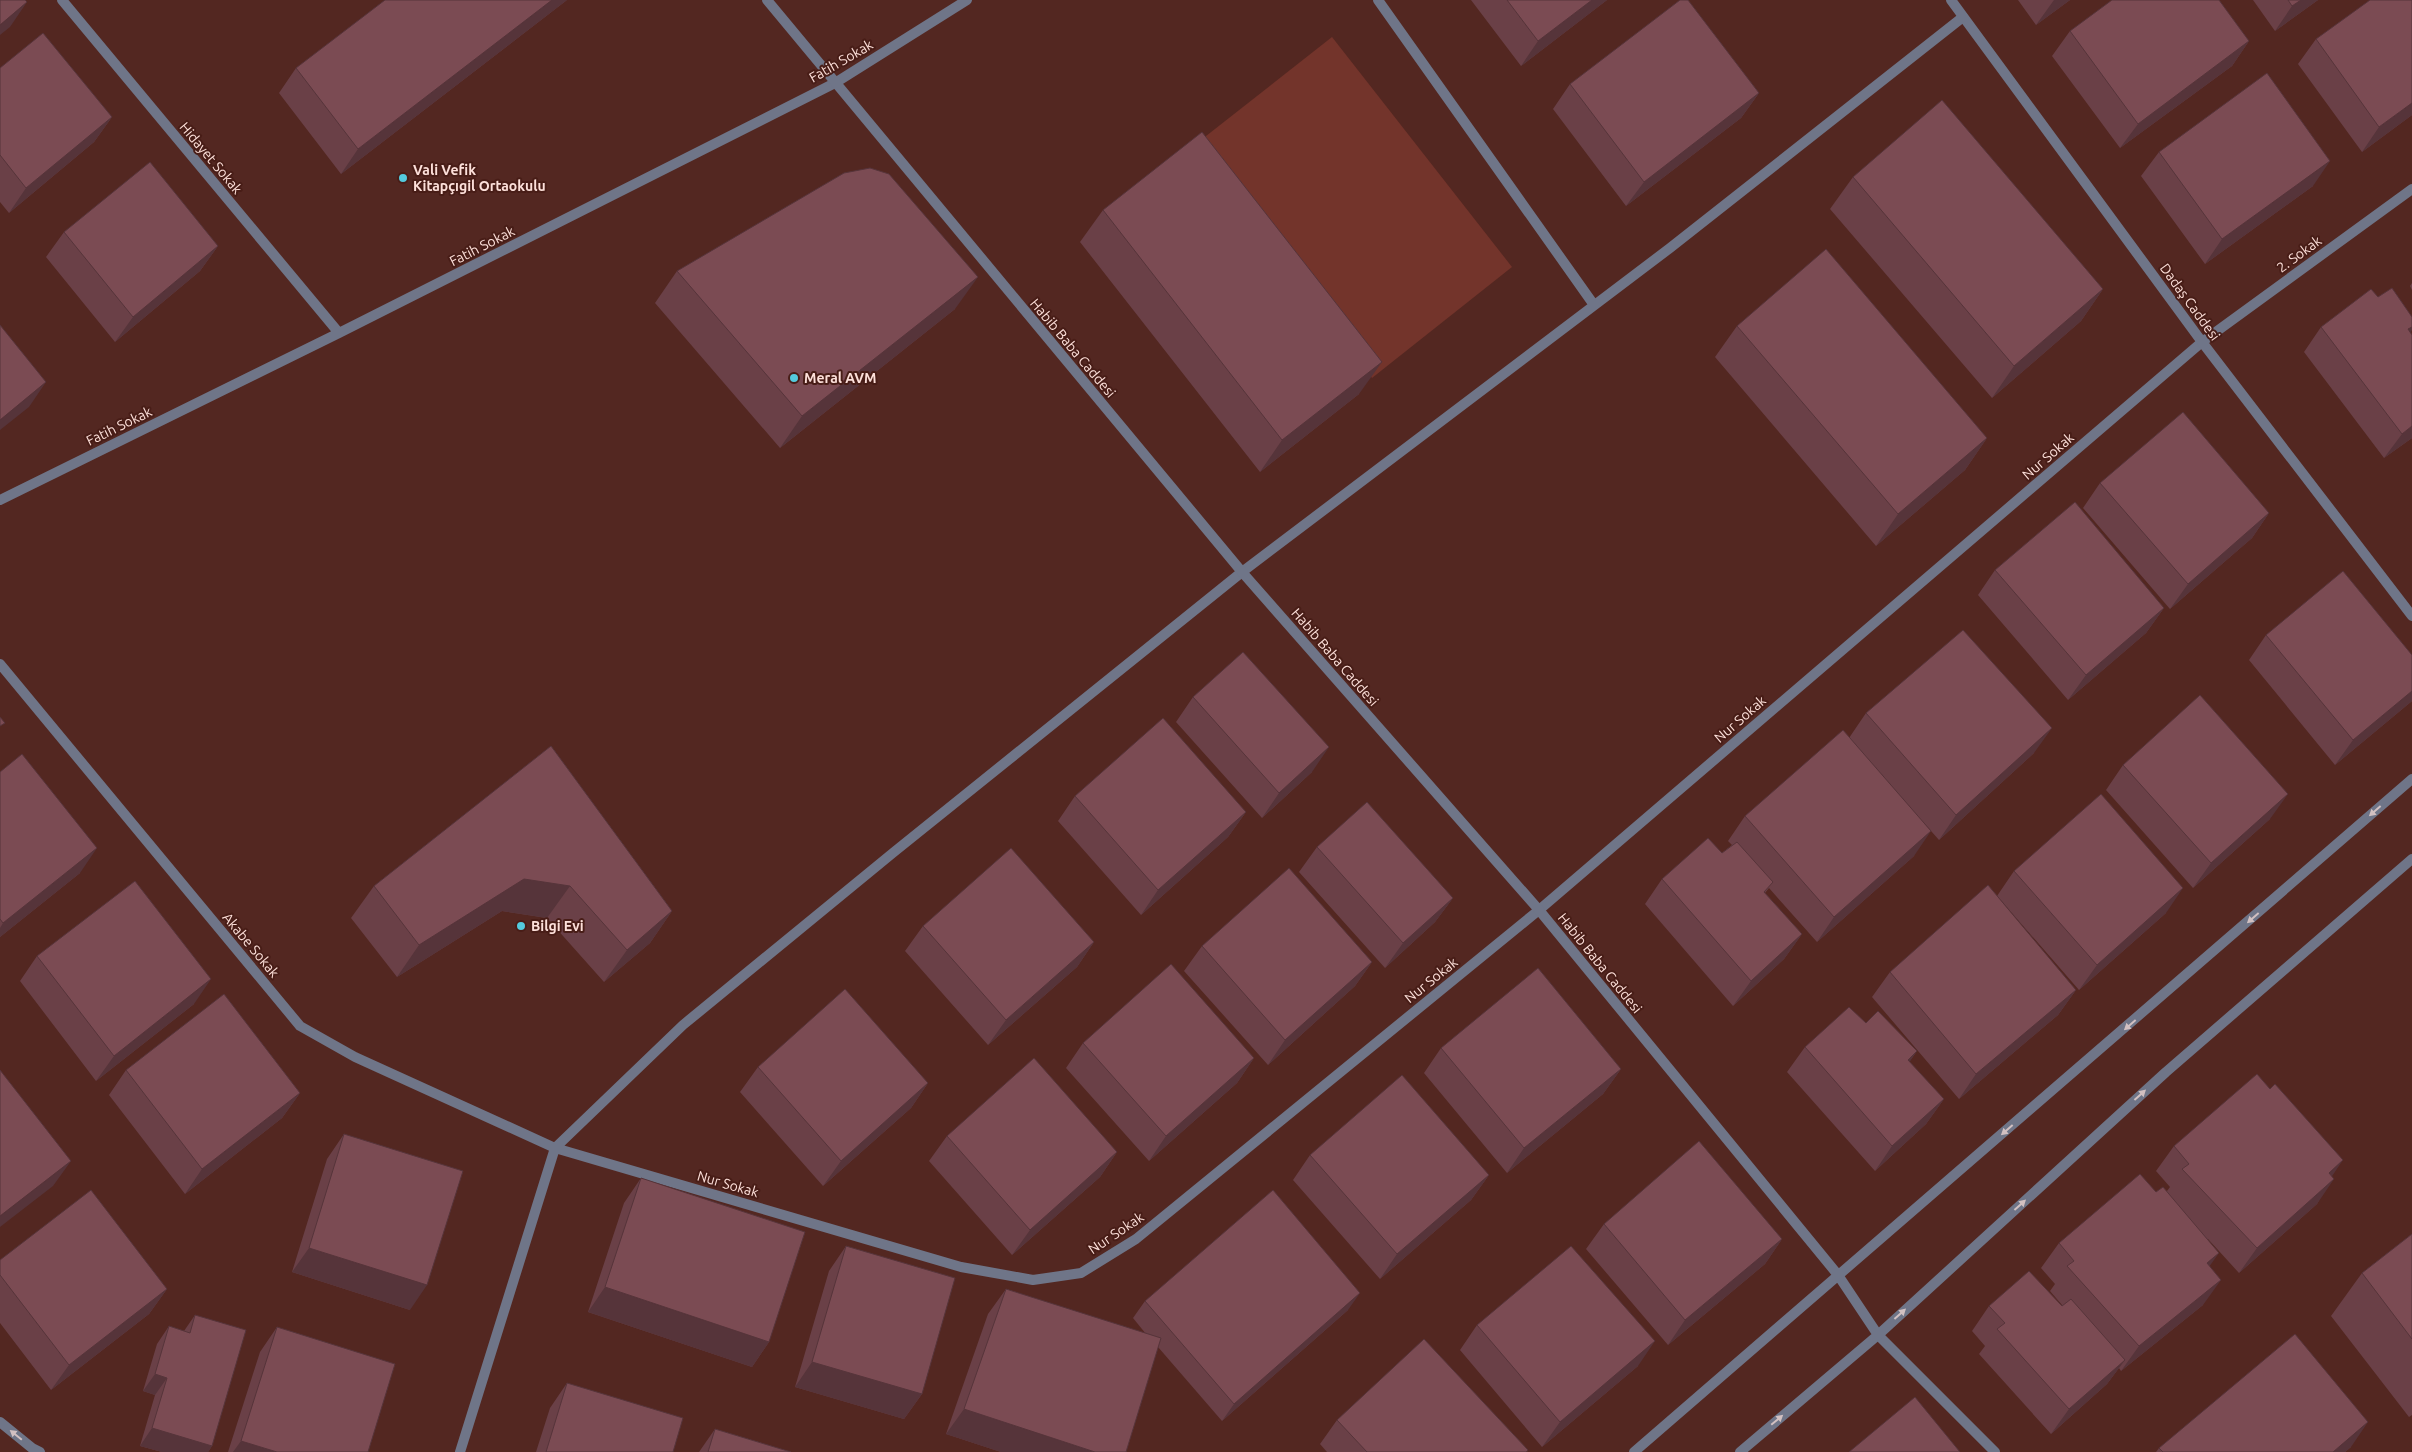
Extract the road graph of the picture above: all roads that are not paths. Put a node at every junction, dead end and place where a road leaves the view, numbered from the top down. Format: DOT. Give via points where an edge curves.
graph roads {
  1 [pos="62,0"];
  2 [pos="767,0"];
  3 [pos="967,0"];
  4 [pos="1378,0"];
  5 [pos="1951,0"];
  6 [pos="1963,17"];
  7 [pos="835,83"];
  8 [pos="2412,189"];
  9 [pos="1594,305"];
  10 [pos="339,333"];
  11 [pos="2202,342"];
  12 [pos="0,500"];
  13 [pos="1242,572"];
  14 [pos="2412,616"];
  15 [pos="0,664"];
  16 [pos="2412,779"];
  17 [pos="2412,859"];
  18 [pos="1539,910"];
  19 [pos="555,1148"];
  20 [pos="1838,1275"];
  21 [pos="1878,1334"];
  22 [pos="0,1422"];
  23 [pos="34,1451"];
  24 [pos="460,1452"];
  25 [pos="1634,1452"];
  26 [pos="1740,1452"];
  27 [pos="1995,1452"];
  1 -- 10 [label="street, Hidayet Sokak"];
  2 -- 7 [label="street, Habib Baba Caddesi"];
  3 -- 7 [label="street, Fatih Sokak"];
  4 -- 9 [label="street"];
  5 -- 6 [label="street, Dadaş Caddesi"];
  6 -- 9 [label="street"];
  6 -- 11 [label="street, Dadaş Caddesi"];
  7 -- 10 [label="street, Fatih Sokak"];
  7 -- 13 [label="street, Habib Baba Caddesi"];
  8 -- 11 [label="street, 2. Sokak"];
  9 -- 13 [label="street"];
  10 -- 12 [label="street, Fatih Sokak"];
  11 -- 14 [label="street, Dadaş Caddesi"];
  11 -- 18 [label="street, Nur Sokak"];
  13 -- 18 [label="street, Habib Baba Caddesi"];
  13 -- 19 [label="street" via="683,1025"];
  15 -- 19 [label="street, Akabe Sokak" via="300,1026 354,1057"];
  16 -- 20 [label="street, one-way"];
  21 -- 17 [label="street, one-way" via="2166,1072"];
  18 -- 19 [label="street, Nur Sokak" via="1136,1239 1081,1273 1033,1280 961,1267"];
  18 -- 20 [label="street, Habib Baba Caddesi"];
  19 -- 24 [label="street"];
  20 -- 21 [label="street, Habib Baba Caddesi"];
  20 -- 25 [label="street"];
  26 -- 21 [label="street, one-way"];
  21 -- 27 [label="street, Habib Baba Caddesi"];
  23 -- 22 [label="street, one-way"];
}
